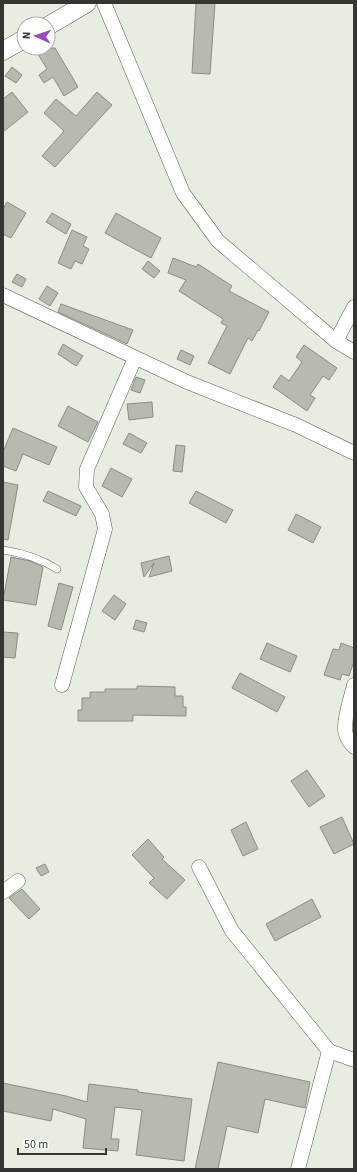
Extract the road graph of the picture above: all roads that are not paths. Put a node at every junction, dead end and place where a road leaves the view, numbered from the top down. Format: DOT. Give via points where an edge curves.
graph roads {
  1 [pos="87,3"];
  2 [pos="104,3"];
  3 [pos="56,21"];
  4 [pos="16,44"];
  5 [pos="3,52"];
  6 [pos="3,295"];
  7 [pos="354,307"];
  8 [pos="336,341"];
  9 [pos="354,352"];
  10 [pos="135,358"];
  11 [pos="354,453"];
  12 [pos="3,550"];
  13 [pos="58,569"];
  14 [pos="62,685"];
  15 [pos="354,685"];
  16 [pos="354,748"];
  17 [pos="199,867"];
  18 [pos="18,881"];
  19 [pos="3,892"];
  20 [pos="329,1051"];
  21 [pos="354,1060"];
  22 [pos="298,1169"];
  1 -- 3 [label="street"];
  2 -- 8 [label="street" via="183,193 218,241"];
  4 -- 5 [label="street"];
  6 -- 10 [label="street"];
  7 -- 8 [label="street"];
  8 -- 9 [label="street"];
  10 -- 11 [label="street" via="187,382 296,425"];
  10 -- 14 [label="street" via="87,469 86,487 102,514 104,529"];
  12 -- 13 [label="lane" via="24,553"];
  15 -- 16 [label="street" via="345,731"];
  17 -- 20 [label="street" via="232,931"];
  18 -- 19 [label="street"];
  20 -- 21 [label="street"];
  20 -- 22 [label="street"];
}
